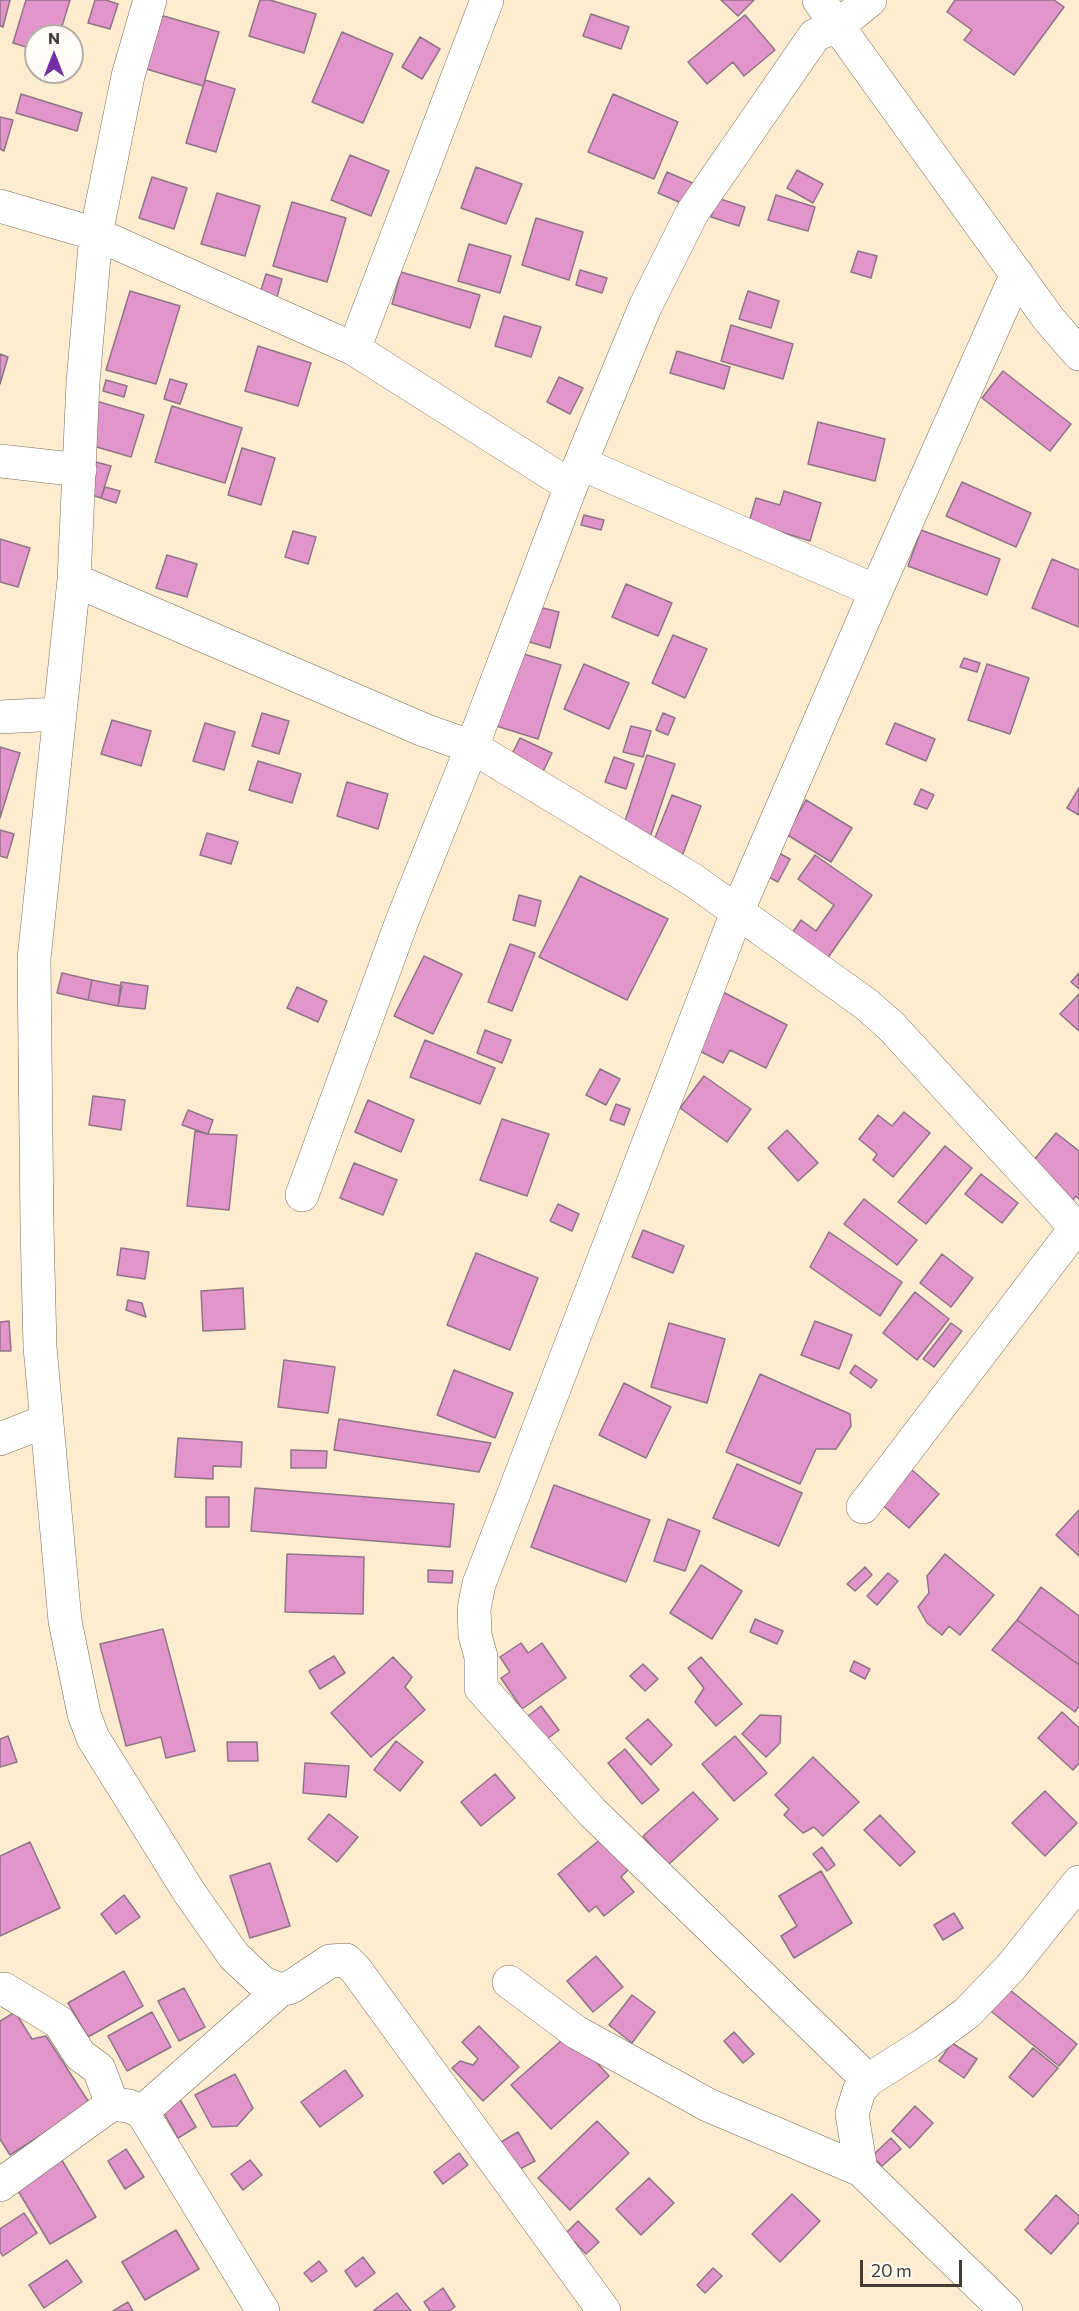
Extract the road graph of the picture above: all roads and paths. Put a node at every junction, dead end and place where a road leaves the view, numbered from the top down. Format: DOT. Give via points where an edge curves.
graph roads {
  1 [pos="150,0"];
  2 [pos="487,0"];
  3 [pos="870,0"];
  4 [pos="828,13"];
  5 [pos="0,206"];
  6 [pos="96,234"];
  7 [pos="1017,274"];
  8 [pos="354,349"];
  9 [pos="1078,351"];
  10 [pos="0,461"];
  11 [pos="80,470"];
  12 [pos="577,475"];
  13 [pos="74,580"];
  14 [pos="876,591"];
  15 [pos="58,714"];
  16 [pos="0,717"];
  17 [pos="472,747"];
  18 [pos="738,910"];
  19 [pos="303,1195"];
  20 [pos="1077,1230"];
  21 [pos="46,1421"];
  22 [pos="0,1439"];
  23 [pos="863,1507"];
  24 [pos="1079,1882"];
  25 [pos="509,1982"];
  26 [pos="0,1990"];
  27 [pos="280,1990"];
  28 [pos="868,2080"];
  29 [pos="127,2108"];
  30 [pos="861,2170"];
  31 [pos="0,2185"];
  32 [pos="263,2311"];
  33 [pos="604,2311"];
  34 [pos="1006,2311"];
  1 -- 6 [label="street" via="128,76"];
  2 -- 8 [label="street"];
  3 -- 4 [label="street"];
  4 -- 7 [label="street"];
  4 -- 12 [label="street" via="692,213 645,307"];
  5 -- 6 [label="street"];
  6 -- 8 [label="street"];
  6 -- 11 [label="street"];
  7 -- 9 [label="street"];
  7 -- 14 [label="street"];
  8 -- 12 [label="street"];
  10 -- 11 [label="street"];
  11 -- 13 [label="street"];
  12 -- 14 [label="street"];
  12 -- 17 [label="street"];
  13 -- 15 [label="street"];
  13 -- 17 [label="street"];
  14 -- 18 [label="street"];
  15 -- 16 [label="street"];
  15 -- 21 [label="street" via="34,959 40,1347"];
  17 -- 18 [label="street"];
  17 -- 19 [label="street" via="402,921"];
  18 -- 20 [label="street" via="891,1026"];
  18 -- 28 [label="street" via="479,1584 474,1609 475,1635 481,1657 482,1688 592,1812"];
  20 -- 23 [label="street"];
  21 -- 22 [label="street"];
  21 -- 27 [label="street" via="65,1621 84,1714 93,1738 189,1892 234,1956 263,1983"];
  24 -- 28 [label="street" via="1011,1967 967,2013"];
  25 -- 30 [label="street" via="576,2032 708,2105"];
  26 -- 29 [label="street" via="59,2022 80,2055 99,2069"];
  27 -- 29 [label="street"];
  27 -- 33 [label="street" via="330,1962 346,1960"];
  28 -- 30 [label="street" via="855,2100 852,2114"];
  29 -- 31 [label="street"];
  29 -- 32 [label="street"];
  30 -- 34 [label="street"];
}
